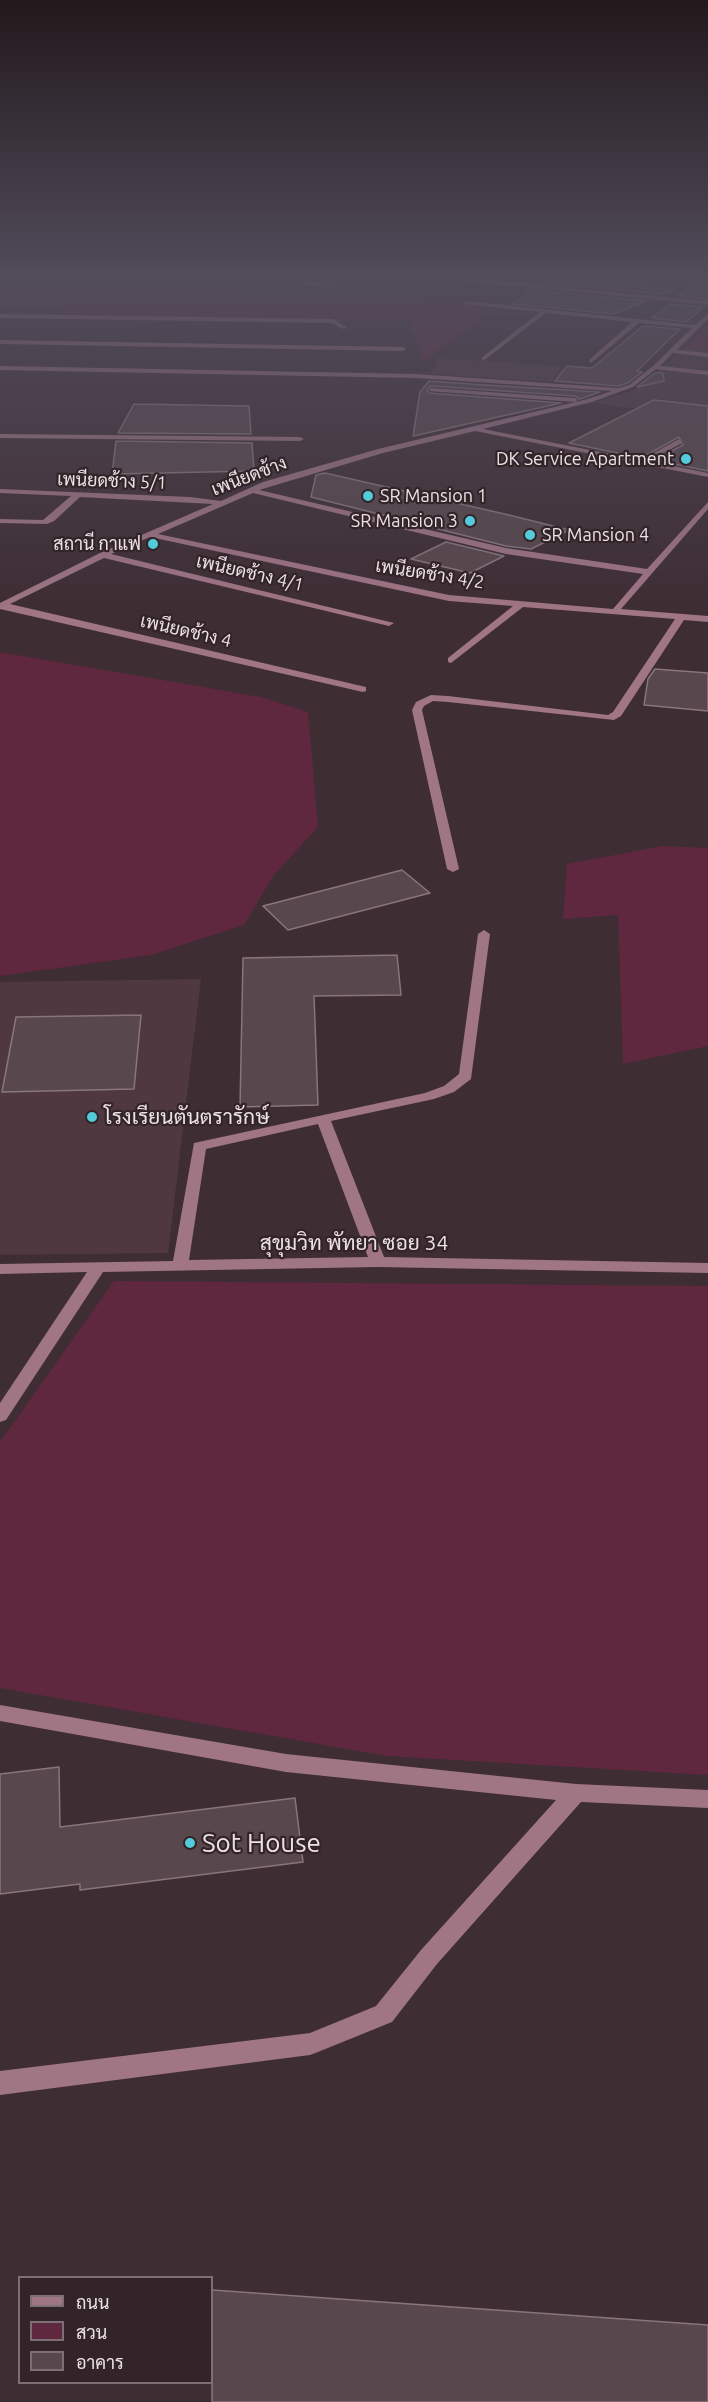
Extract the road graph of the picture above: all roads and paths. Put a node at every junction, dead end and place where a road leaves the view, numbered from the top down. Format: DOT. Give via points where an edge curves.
graph roads {
  1 [pos="593,388"];
  2 [pos="626,388"];
  3 [pos="431,390"];
  4 [pos="621,390"];
  5 [pos="590,401"];
  6 [pos="472,429"];
  7 [pos="0,436"];
  8 [pos="300,439"];
  9 [pos="679,441"];
  10 [pos="641,463"];
  11 [pos="708,474"];
  12 [pos="0,491"];
  13 [pos="253,491"];
  14 [pos="77,495"];
  15 [pos="222,503"];
  16 [pos="708,504"];
  17 [pos="0,521"];
  18 [pos="150,535"];
  19 [pos="103,555"];
  20 [pos="650,572"];
  21 [pos="521,604"];
  22 [pos="1,605"];
  23 [pos="616,610"];
  24 [pos="681,617"];
  25 [pos="708,619"];
  26 [pos="389,622"];
  27 [pos="451,660"];
  28 [pos="363,689"];
  29 [pos="453,869"];
  30 [pos="483,934"];
  31 [pos="323,1118"];
  32 [pos="378,1262"];
  33 [pos="180,1267"];
  34 [pos="708,1268"];
  35 [pos="0,1269"];
  36 [pos="97,1269"];
  37 [pos="0,1416"];
  38 [pos="0,1713"];
  39 [pos="576,1793"];
  40 [pos="708,1799"];
  41 [pos="0,2083"];
  1 -- 4 [label="street"];
  2 -- 4 [label="street, เพนียดช้าง"];
  3 -- 5 [label="street"];
  4 -- 5 [label="street, เพนียดช้าง"];
  5 -- 6 [label="street, เพนียดช้าง"];
  6 -- 10 [label="street"];
  6 -- 13 [label="street, เพนียดช้าง" via="327,465"];
  7 -- 8 [label="street"];
  9 -- 10 [label="street"];
  10 -- 11 [label="street"];
  12 -- 14 [label="street, เพนียดช้าง 5/1"];
  13 -- 15 [label="street, เพนียดช้าง"];
  13 -- 20 [label="street" via="506,551"];
  14 -- 15 [label="street, เพนียดช้าง 5/1"];
  14 -- 17 [label="street" via="44,522"];
  15 -- 18 [label="street, เพนียดช้าง"];
  16 -- 20 [label="street"];
  18 -- 19 [label="street, เพนียดช้าง"];
  18 -- 21 [label="street, เพนียดช้าง 4/2" via="449,598"];
  19 -- 22 [label="street, เพนียดช้าง"];
  19 -- 26 [label="street, เพนียดช้าง 4/1"];
  20 -- 23 [label="street"];
  21 -- 23 [label="street, เพนียดช้าง 4/2"];
  21 -- 27 [label="street"];
  22 -- 28 [label="street, เพนียดช้าง 4"];
  23 -- 24 [label="street, เพนียดช้าง 4/2"];
  24 -- 25 [label="street, เพนียดช้าง 4/2"];
  24 -- 29 [label="street" via="617,714 610,718 448,699 432,698 420,704 417,710"];
  30 -- 31 [label="street" via="466,1076 449,1089 429,1096"];
  31 -- 32 [label="street"];
  31 -- 33 [label="street" via="199,1146"];
  32 -- 33 [label="street, สุขุมวิท พัทยา ซอย 34"];
  32 -- 34 [label="street, สุขุมวิท พัทยา ซอย 34"];
  33 -- 36 [label="street, สุขุมวิท พัทยา ซอย 34"];
  35 -- 36 [label="street, สุขุมวิท พัทยา ซอย 34"];
  36 -- 37 [label="street"];
  38 -- 39 [label="street" via="286,1763"];
  39 -- 40 [label="street"];
  39 -- 41 [label="street" via="429,1957 384,2014 310,2044"];
}
